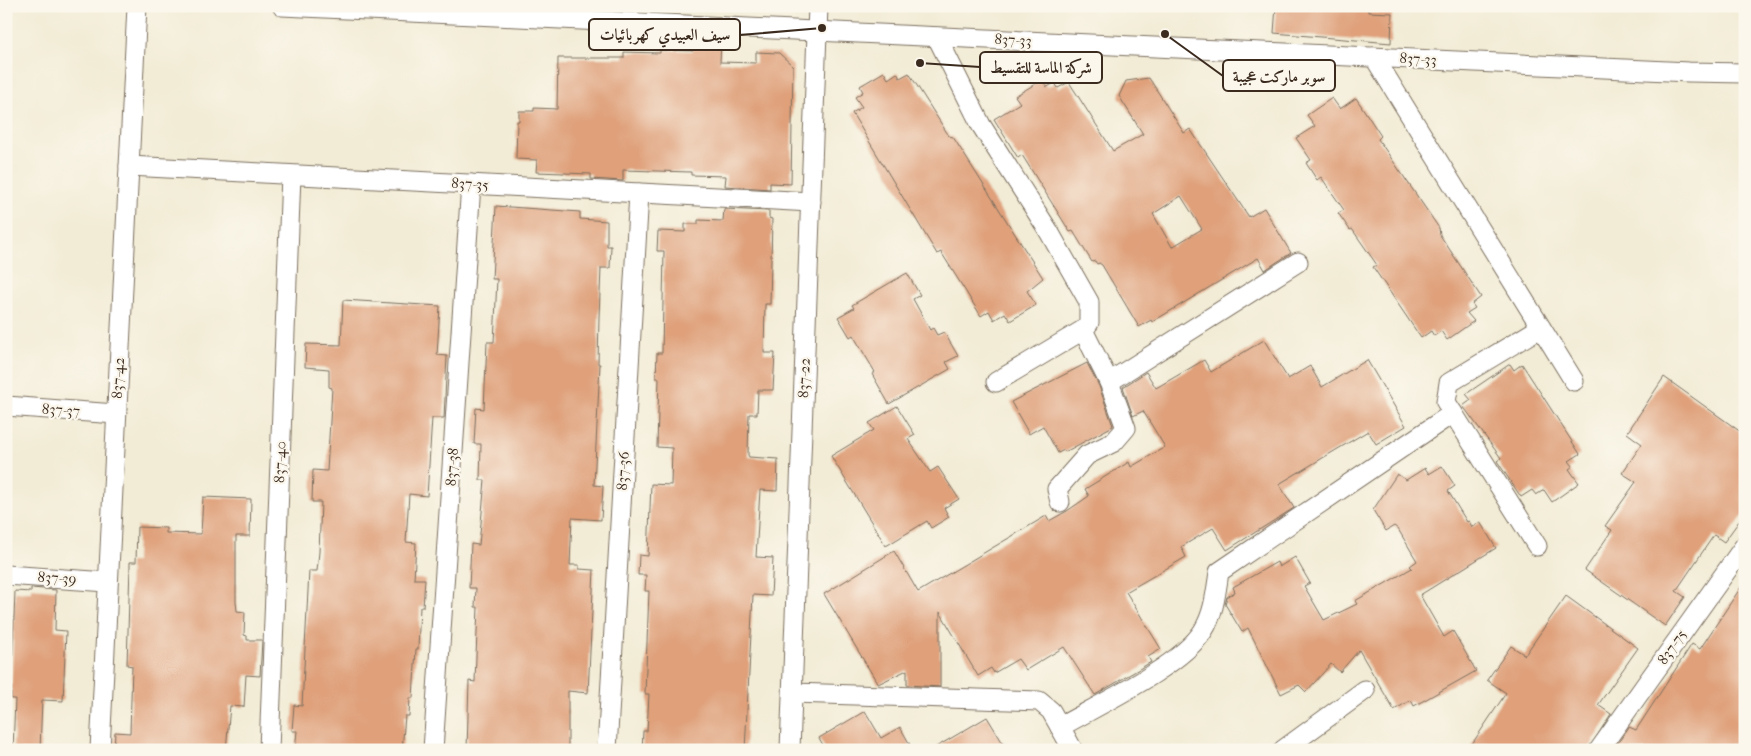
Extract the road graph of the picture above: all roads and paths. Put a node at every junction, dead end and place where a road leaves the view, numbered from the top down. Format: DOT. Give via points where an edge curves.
graph roads {
  1 [pos="137,6"];
  2 [pos="282,6"];
  3 [pos="818,6"];
  4 [pos="295,7"];
  5 [pos="474,11"];
  6 [pos="817,31"];
  7 [pos="937,37"];
  8 [pos="1374,57"];
  9 [pos="1745,73"];
  10 [pos="129,166"];
  11 [pos="291,175"];
  12 [pos="472,184"];
  13 [pos="639,193"];
  14 [pos="810,202"];
  15 [pos="1298,262"];
  16 [pos="1540,328"];
  17 [pos="1084,330"];
  18 [pos="1574,381"];
  19 [pos="996,382"];
  20 [pos="1109,382"];
  21 [pos="6,406"];
  22 [pos="1453,413"];
  23 [pos="116,414"];
  24 [pos="1060,502"];
  25 [pos="1745,545"];
  26 [pos="1537,546"];
  27 [pos="6,575"];
  28 [pos="108,582"];
  29 [pos="1365,690"];
  30 [pos="792,693"];
  31 [pos="1060,727"];
  32 [pos="100,750"];
  33 [pos="269,750"];
  34 [pos="433,750"];
  35 [pos="607,750"];
  36 [pos="790,750"];
  37 [pos="1073,750"];
  38 [pos="1283,750"];
  39 [pos="1599,750"];
  1 -- 10 [label="street, 837-42"];
  2 -- 4 [label="street, 837-33"];
  3 -- 6 [label="street, 837-22"];
  4 -- 5 [label="street, 837-33"];
  5 -- 6 [label="street, 837-33"];
  6 -- 7 [label="street, 837-33"];
  6 -- 14 [label="street, 837-22"];
  7 -- 8 [label="street, 837-33"];
  7 -- 17 [label="street" via="981,124 1089,302 1089,324"];
  8 -- 9 [label="street, 837-33"];
  8 -- 16 [label="street"];
  10 -- 11 [label="street, 837-35"];
  10 -- 23 [label="street, 837-42"];
  11 -- 12 [label="street, 837-35"];
  11 -- 33 [label="street, 837-40"];
  12 -- 13 [label="street, 837-35"];
  12 -- 34 [label="street, 837-38"];
  13 -- 14 [label="street, 837-35"];
  13 -- 35 [label="street, 837-36"];
  14 -- 30 [label="street, 837-22"];
  15 -- 20 [label="street"];
  16 -- 18 [label="street"];
  16 -- 22 [label="street" via="1449,384 1446,402"];
  17 -- 19 [label="street"];
  17 -- 20 [label="street"];
  20 -- 24 [label="street" via="1126,428 1114,442 1088,455 1075,466 1057,489"];
  21 -- 23 [label="street, 837-37"];
  22 -- 26 [label="street"];
  22 -- 31 [label="street" via="1219,572 1211,613 1193,645 1172,662"];
  23 -- 28 [label="street, 837-42"];
  25 -- 39 [label="street, 837-75"];
  27 -- 28 [label="street, 837-39"];
  28 -- 32 [label="street, 837-42"];
  29 -- 38 [label="street"];
  30 -- 31 [label="street" via="1039,701 1046,705"];
  30 -- 36 [label="street, 837-22"];
  31 -- 37 [label="street"];
}
